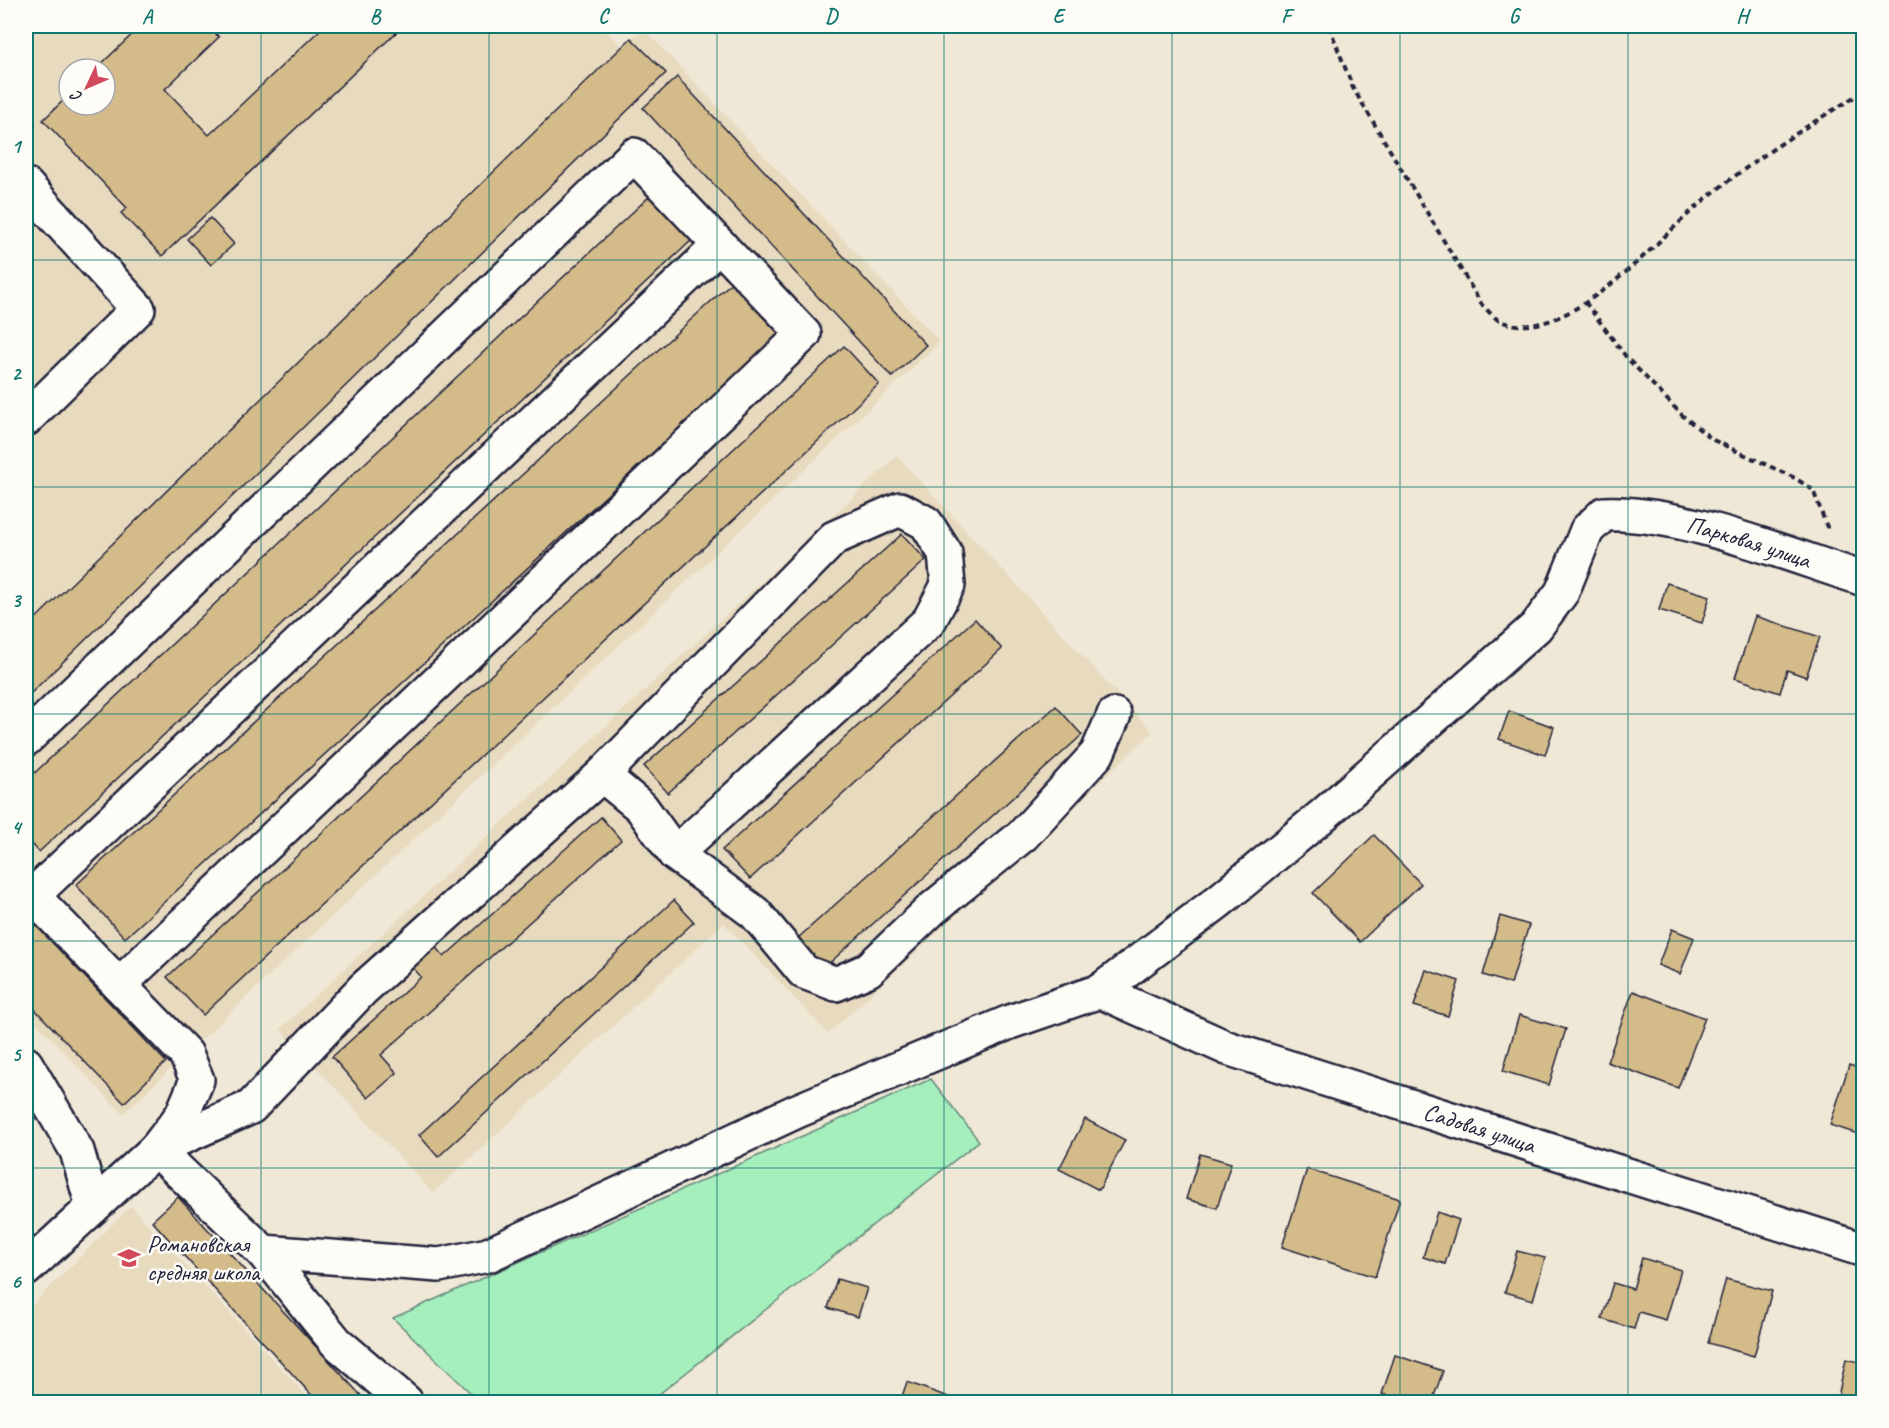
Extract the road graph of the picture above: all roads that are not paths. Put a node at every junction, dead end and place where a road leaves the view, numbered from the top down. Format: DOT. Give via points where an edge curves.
graph roads {
  1 [pos="26,185"];
  2 [pos="720,245"];
  3 [pos="26,419"];
  4 [pos="1863,579"];
  5 [pos="1114,715"];
  6 [pos="26,739"];
  7 [pos="602,775"];
  8 [pos="675,854"];
  9 [pos="29,893"];
  10 [pos="119,985"];
  11 [pos="1100,991"];
  12 [pos="26,1064"];
  13 [pos="156,1149"];
  14 [pos="93,1207"];
  15 [pos="1863,1250"];
  16 [pos="263,1252"];
  17 [pos="26,1269"];
  18 [pos="406,1402"];
  1 -- 3 [label="street" via="138,309"];
  2 -- 6 [label="street" via="634,155"];
  2 -- 9 [label="street"];
  2 -- 10 [label="street" via="804,334"];
  4 -- 11 [label="street, Парковая улица" via="1710,531 1631,513 1604,514 1587,530 1562,592 1536,627 1322,816"];
  5 -- 8 [label="street" via="1096,754 1023,835 932,909 868,970 836,984 804,972 755,913"];
  7 -- 8 [label="street" via="641,807"];
  7 -- 8 [label="street" via="834,538 900,509 926,523 945,553 948,585 929,621"];
  7 -- 13 [label="street" via="363,989 251,1107"];
  9 -- 10 [label="street"];
  10 -- 13 [label="street" via="186,1054 197,1080 182,1115"];
  11 -- 15 [label="street, Садовая улица" via="1227,1048"];
  11 -- 16 [label="street, Парковая улица" via="1010,1022 797,1111 488,1255 439,1265"];
  12 -- 14 [label="street" via="77,1151"];
  13 -- 14 [label="street"];
  13 -- 16 [label="street"];
  14 -- 17 [label="street"];
  16 -- 18 [label="street" via="336,1342"];
}
